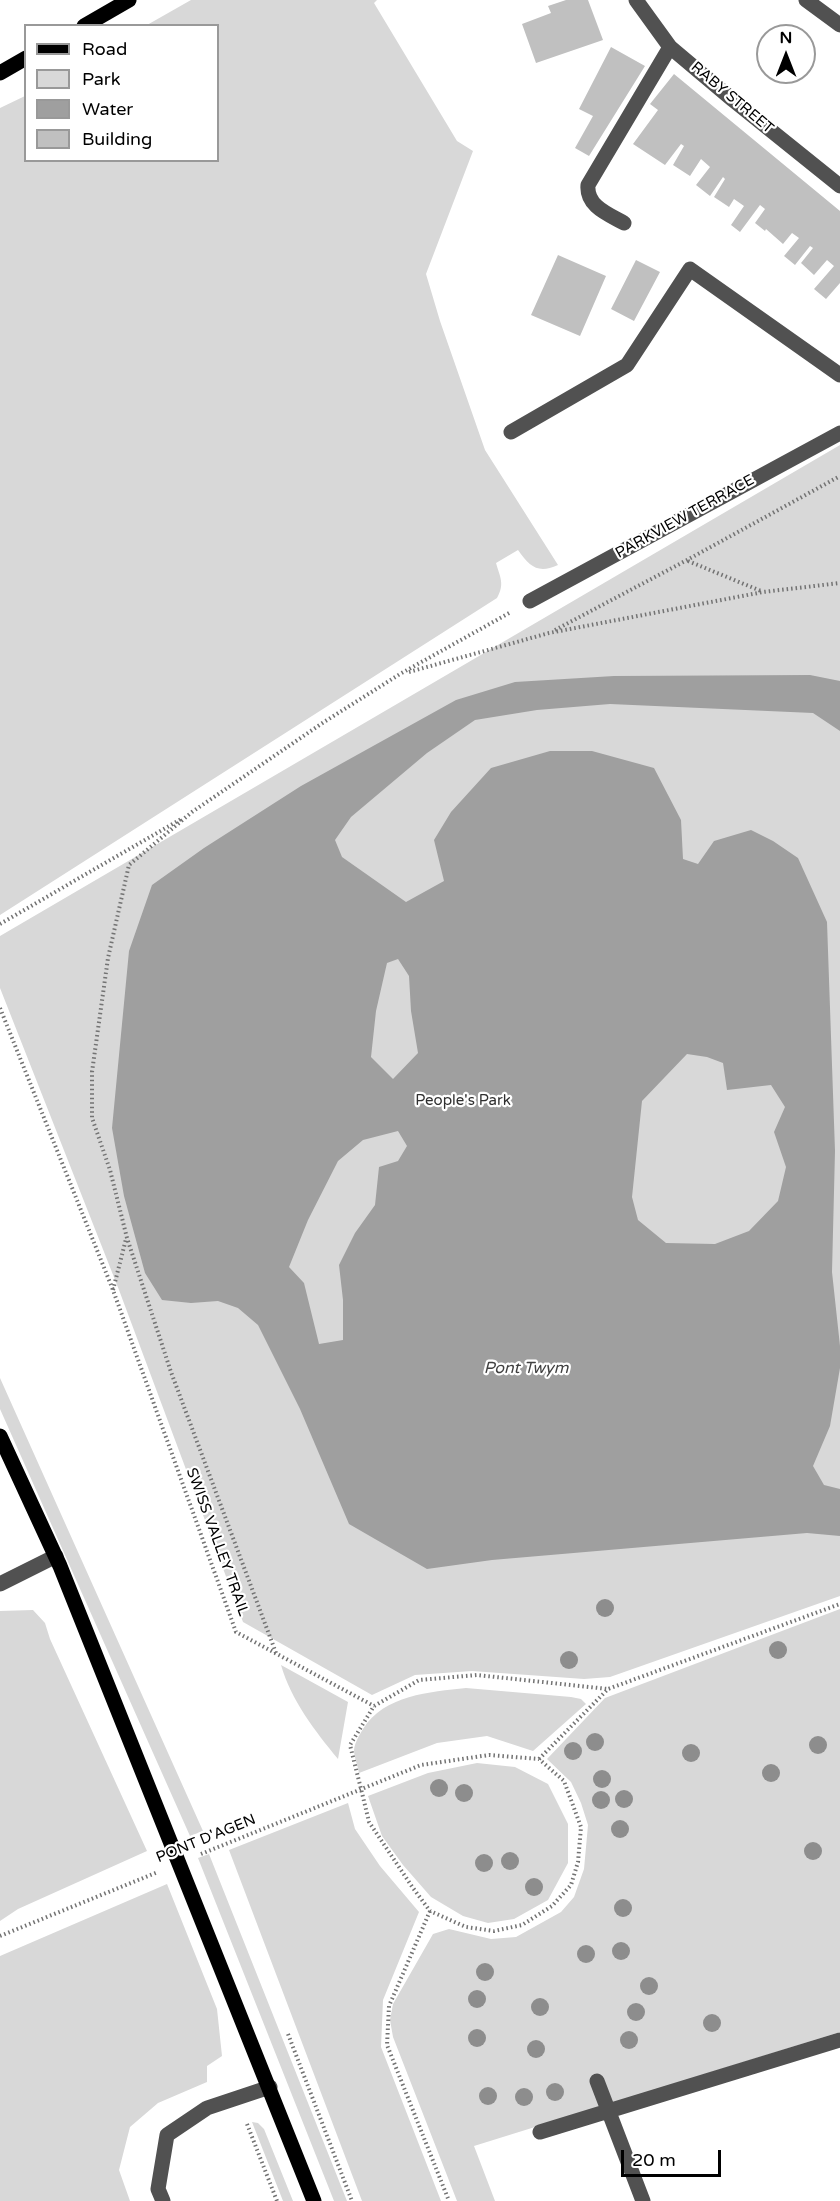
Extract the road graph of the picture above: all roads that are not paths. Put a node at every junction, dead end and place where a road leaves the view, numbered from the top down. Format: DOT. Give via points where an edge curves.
graph roads {
  1 [pos="129,0"];
  2 [pos="636,0"];
  3 [pos="806,0"];
  4 [pos="87,24"];
  5 [pos="840,25"];
  6 [pos="670,46"];
  7 [pos="24,59"];
  8 [pos="0,73"];
  9 [pos="840,186"];
  10 [pos="624,223"];
  11 [pos="840,375"];
  12 [pos="511,432"];
  13 [pos="840,433"];
  14 [pos="530,601"];
  15 [pos="0,1436"];
  16 [pos="56,1556"];
  17 [pos="0,1584"];
  18 [pos="840,2040"];
  19 [pos="597,2081"];
  20 [pos="270,2087"];
  21 [pos="608,2111"];
  22 [pos="540,2132"];
  23 [pos="163,2201"];
  24 [pos="314,2201"];
  25 [pos="643,2201"];
  1 -- 4 [label="main road"];
  2 -- 6 [label="street, RABY STREET"];
  3 -- 5 [label="street"];
  6 -- 9 [label="street, RABY STREET"];
  6 -- 10 [label="street" via="588,185 593,204"];
  7 -- 8 [label="main road"];
  11 -- 12 [label="street" via="690,269 627,365"];
  13 -- 14 [label="street, PARKVIEW TERRACE"];
  15 -- 16 [label="main road"];
  16 -- 17 [label="street"];
  16 -- 20 [label="main road"];
  18 -- 21 [label="street"];
  19 -- 21 [label="street"];
  20 -- 23 [label="street" via="207,2108 167,2135 158,2189"];
  20 -- 24 [label="main road"];
  21 -- 22 [label="street"];
  21 -- 25 [label="street"];
}
